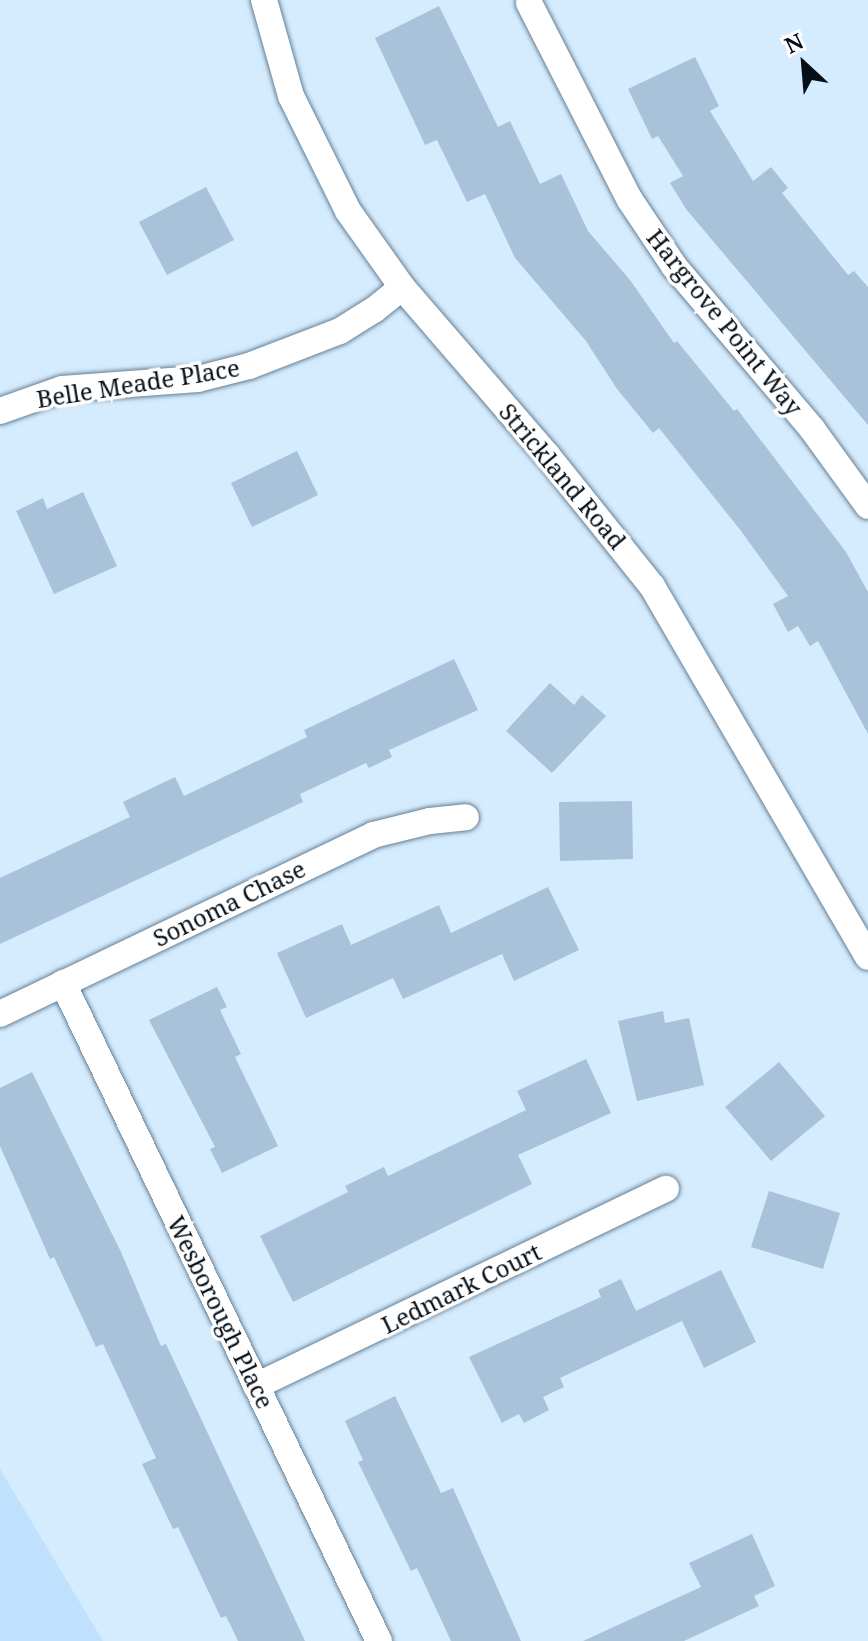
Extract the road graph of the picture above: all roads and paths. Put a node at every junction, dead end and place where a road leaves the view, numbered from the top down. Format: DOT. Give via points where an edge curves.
graph roads {
  1 [pos="264,0"];
  2 [pos="529,3"];
  3 [pos="402,287"];
  4 [pos="0,411"];
  5 [pos="866,497"];
  6 [pos="466,817"];
  7 [pos="868,957"];
  8 [pos="63,983"];
  9 [pos="0,1014"];
  10 [pos="666,1189"];
  11 [pos="256,1386"];
  12 [pos="379,1641"];
  1 -- 3 [label="street, Strickland Road" via="291,96 322,164"];
  2 -- 5 [label="street, Hargrove Point Way" via="630,200 681,276"];
  3 -- 4 [label="street, Belle Meade Place" via="340,331 249,366 198,379 62,389"];
  3 -- 7 [label="street, Strickland Road" via="652,586"];
  6 -- 8 [label="street, Sonoma Chase" via="373,835"];
  8 -- 9 [label="street, Sonoma Chase"];
  8 -- 11 [label="street, Wesborough Place"];
  10 -- 11 [label="street, Ledmark Court"];
  11 -- 12 [label="street, Wesborough Place"];
}
